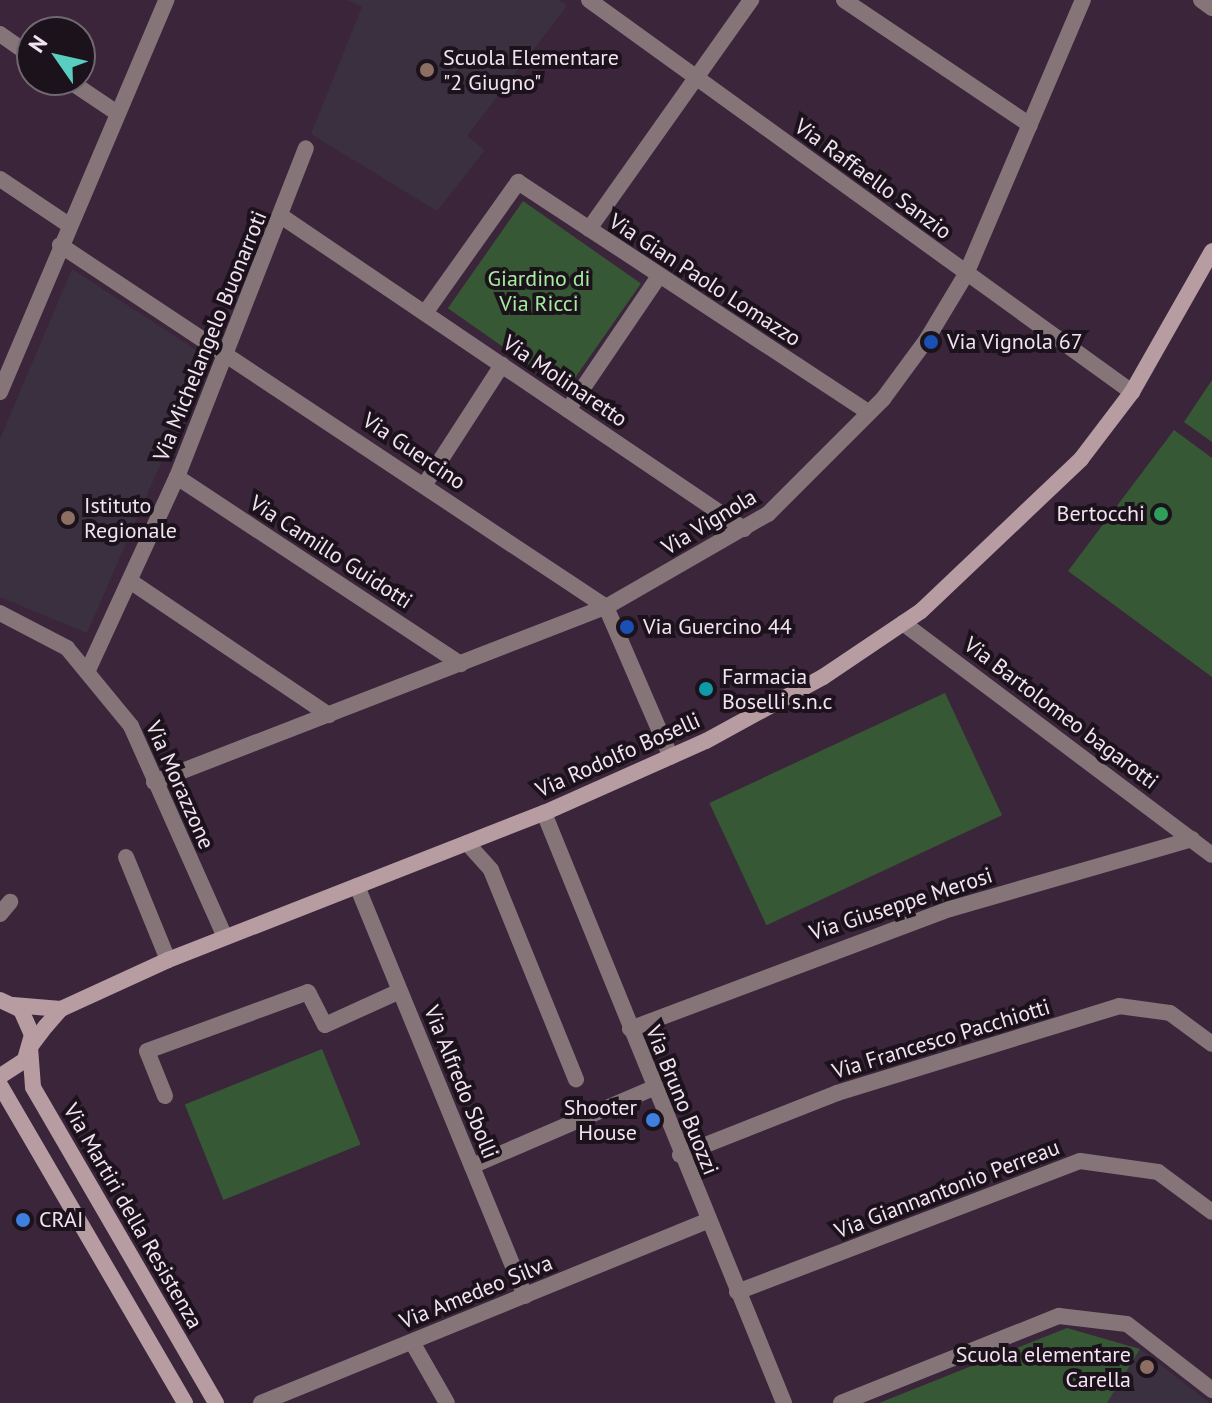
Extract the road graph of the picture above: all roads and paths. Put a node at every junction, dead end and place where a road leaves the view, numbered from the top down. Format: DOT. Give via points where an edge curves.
graph roads {
  1 [pos="166,0"];
  2 [pos="589,0"];
  3 [pos="751,0"];
  4 [pos="844,0"];
  5 [pos="1083,0"];
  6 [pos="1201,0"];
  7 [pos="1212,8"];
  8 [pos="697,78"];
  9 [pos="92,96"];
  10 [pos="117,113"];
  11 [pos="1030,125"];
  12 [pos="306,148"];
  13 [pos="0,179"];
  14 [pos="281,216"];
  15 [pos="69,225"];
  16 [pos="589,229"];
  17 [pos="60,245"];
  18 [pos="1212,251"];
  19 [pos="966,274"];
  20 [pos="659,276"];
  21 [pos="425,313"];
  22 [pos="226,353"];
  23 [pos="502,365"];
  24 [pos="0,392"];
  25 [pos="1132,392"];
  26 [pos="568,410"];
  27 [pos="869,413"];
  28 [pos="177,477"];
  29 [pos="425,484"];
  30 [pos="744,529"];
  31 [pos="130,581"];
  32 [pos="606,607"];
  33 [pos="0,613"];
  34 [pos="903,623"];
  35 [pos="461,664"];
  36 [pos="89,668"];
  37 [pos="329,715"];
  38 [pos="671,757"];
  39 [pos="154,782"];
  40 [pos="544,813"];
  41 [pos="1192,839"];
  42 [pos="467,843"];
  43 [pos="1212,855"];
  44 [pos="126,857"];
  45 [pos="357,886"];
  46 [pos="224,935"];
  47 [pos="168,960"];
  48 [pos="400,991"];
  49 [pos="5,1001"];
  50 [pos="61,1009"];
  51 [pos="630,1029"];
  52 [pos="1212,1044"];
  53 [pos="30,1047"];
  54 [pos="0,1076"];
  55 [pos="576,1079"];
  56 [pos="0,1085"];
  57 [pos="653,1088"];
  58 [pos="165,1096"];
  59 [pos="680,1155"];
  60 [pos="472,1166"];
  61 [pos="1212,1212"];
  62 [pos="708,1221"];
  63 [pos="139,1271"];
  64 [pos="117,1283"];
  65 [pos="737,1292"];
  66 [pos="525,1296"];
  67 [pos="412,1342"];
  68 [pos="1212,1390"];
  69 [pos="185,1403"];
  70 [pos="216,1403"];
  71 [pos="261,1403"];
  72 [pos="447,1403"];
  73 [pos="784,1403"];
  74 [pos="841,1403"];
  1 -- 10 [label="street"];
  2 -- 8 [label="street, Via Raffaello Sanzio"];
  3 -- 8 [label="street"];
  4 -- 11 [label="street"];
  5 -- 11 [label="street, Via Vignola"];
  6 -- 7 [label="street"];
  8 -- 16 [label="street"];
  8 -- 19 [label="street, Via Raffaello Sanzio"];
  9 -- 10 [label="street"];
  10 -- 15 [label="street"];
  11 -- 19 [label="street, Via Vignola"];
  12 -- 14 [label="street, Via Michelangelo Buonarroti"];
  13 -- 15 [label="street"];
  14 -- 21 [label="street, Via Molinaretto"];
  14 -- 22 [label="street, Via Michelangelo Buonarroti"];
  15 -- 17 [label="street"];
  16 -- 20 [label="street, Via Gian Paolo Lomazzo"];
  16 -- 21 [label="street, Via Gian Paolo Lomazzo" via="518,182"];
  17 -- 22 [label="street, Via Guercino"];
  17 -- 24 [label="street"];
  18 -- 25 [label="street, Via Rodolfo Boselli"];
  19 -- 25 [label="street, Via Raffaello Sanzio"];
  19 -- 27 [label="street, Via Vignola"];
  20 -- 26 [label="street"];
  20 -- 27 [label="street, Via Gian Paolo Lomazzo"];
  21 -- 23 [label="street, Via Molinaretto"];
  22 -- 28 [label="street, Via Michelangelo Buonarroti"];
  22 -- 29 [label="street, Via Guercino"];
  23 -- 26 [label="street, Via Molinaretto"];
  23 -- 29 [label="street"];
  25 -- 34 [label="street, Via Rodolfo Boselli" via="1018,526"];
  26 -- 30 [label="street, Via Molinaretto"];
  27 -- 30 [label="street, Via Vignola" via="768,514"];
  28 -- 31 [label="street, Via Michelangelo Buonarroti"];
  28 -- 35 [label="street, Via Camillo Guidotti"];
  29 -- 32 [label="street, Via Guercino"];
  30 -- 32 [label="street, Via Vignola"];
  31 -- 36 [label="street, Via Michelangelo Buonarroti"];
  31 -- 37 [label="street"];
  32 -- 35 [label="street, Via Vignola"];
  32 -- 38 [label="street"];
  33 -- 36 [label="street, Via Morazzone" via="67,648"];
  34 -- 38 [label="street, Via Rodolfo Boselli" via="782,703"];
  34 -- 41 [label="street, Via Bartolomeo bagarotti"];
  35 -- 37 [label="street, Via Vignola"];
  36 -- 39 [label="street, Via Morazzone" via="131,726"];
  37 -- 39 [label="street, Via Vignola"];
  38 -- 40 [label="street, Via Rodolfo Boselli"];
  39 -- 46 [label="street, Via Morazzone"];
  40 -- 42 [label="street, Via Rodolfo Boselli"];
  40 -- 51 [label="street, Via Bruno Buozzi"];
  41 -- 43 [label="street"];
  41 -- 51 [label="street, Via Giuseppe Merosi" via="893,928"];
  42 -- 45 [label="street, Via Rodolfo Boselli"];
  42 -- 55 [label="street" via="491,870"];
  44 -- 47 [label="street"];
  45 -- 46 [label="street, Via Rodolfo Boselli"];
  45 -- 48 [label="street, Via Alfredo Sbolli"];
  46 -- 47 [label="street, Via Rodolfo Boselli"];
  47 -- 50 [label="street, Via Rodolfo Boselli"];
  48 -- 58 [label="street" via="325,1025 308,992 147,1051"];
  48 -- 60 [label="street, Via Alfredo Sbolli"];
  49 -- 50 [label="street, Via Rodolfo Boselli"];
  49 -- 53 [label="street, Via Martiri della Resistenza" via="30,1026"];
  50 -- 53 [label="street, Via Rodolfo Boselli"];
  51 -- 57 [label="street, Via Bruno Buozzi"];
  52 -- 59 [label="street, Via Francesco Pacchiotti" via="1170,1013 1119,1006 837,1093"];
  53 -- 54 [label="street, Via Rodolfo Boselli" via="19,1067"];
  53 -- 63 [label="street, Via Martiri della Resistenza" via="33,1087"];
  56 -- 64 [label="street, Via Martiri della Resistenza"];
  57 -- 59 [label="street, Via Bruno Buozzi"];
  57 -- 60 [label="street"];
  59 -- 62 [label="street, Via Bruno Buozzi"];
  60 -- 66 [label="street, Via Alfredo Sbolli"];
  61 -- 65 [label="street, Via Giannantonio Perreau" via="1158,1172 1080,1161"];
  62 -- 65 [label="street, Via Bruno Buozzi"];
  62 -- 66 [label="street, Via Amedeo Silva"];
  63 -- 64 [label="street"];
  63 -- 70 [label="street, Via Martiri della Resistenza"];
  64 -- 69 [label="street, Via Martiri della Resistenza"];
  65 -- 73 [label="street, Via Bruno Buozzi"];
  66 -- 67 [label="street, Via Amedeo Silva"];
  67 -- 71 [label="street, Via Amedeo Silva"];
  67 -- 72 [label="street"];
  68 -- 74 [label="street" via="1127,1324 1059,1316"];
}
